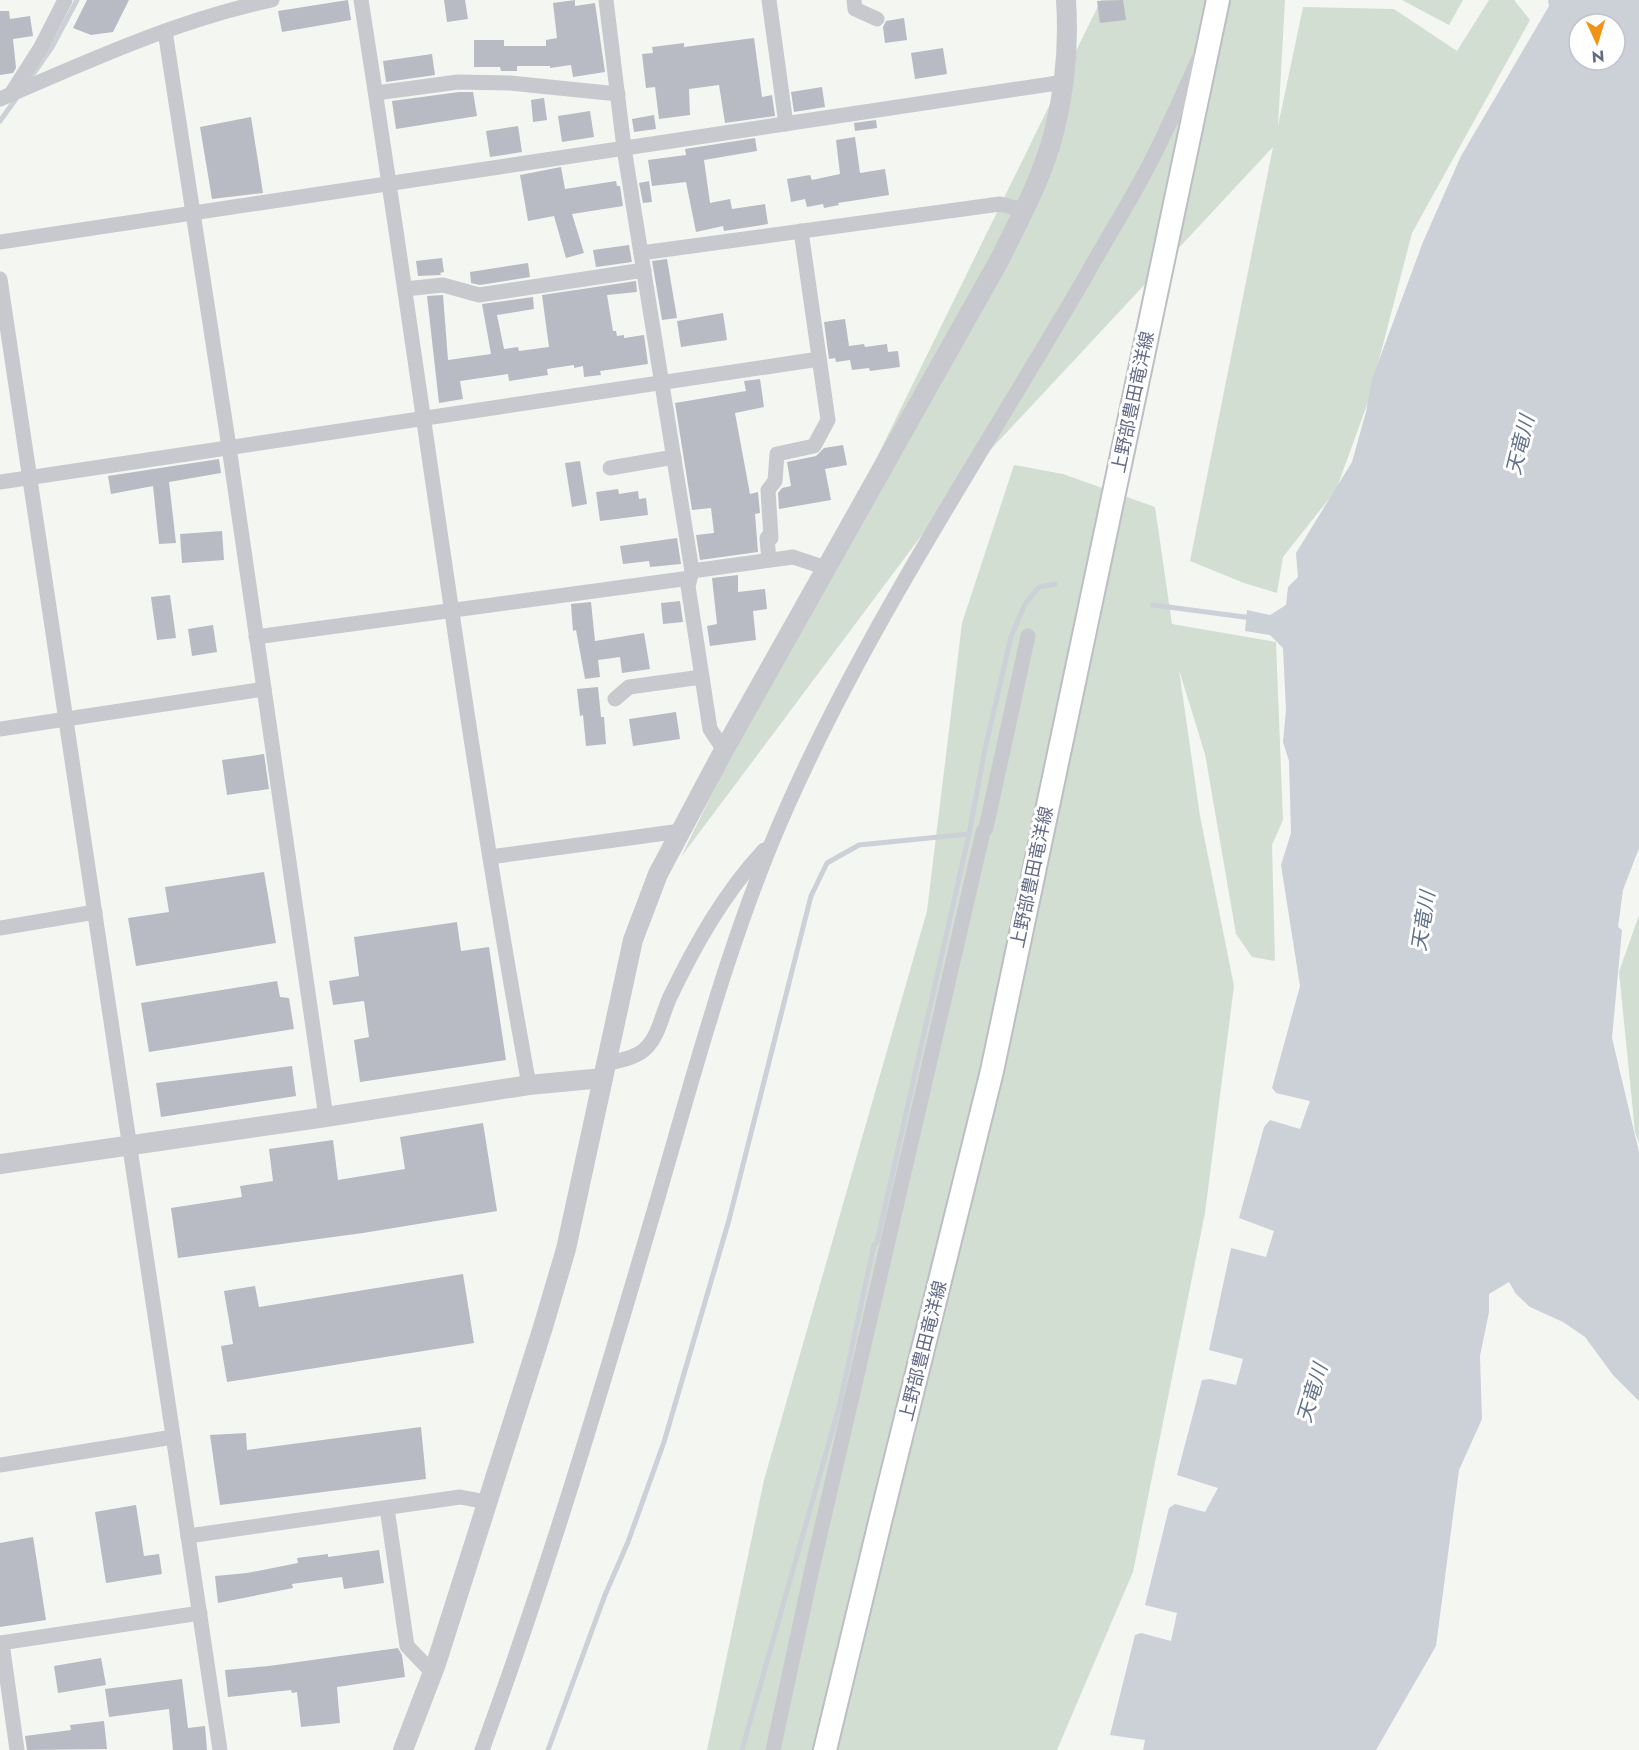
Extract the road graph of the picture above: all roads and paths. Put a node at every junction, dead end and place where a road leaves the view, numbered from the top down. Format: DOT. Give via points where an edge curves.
graph roads {
  1 [pos="65,0"];
  2 [pos="272,0"];
  3 [pos="361,0"];
  4 [pos="606,0"];
  5 [pos="769,0"];
  6 [pos="854,0"];
  7 [pos="1066,0"];
  8 [pos="1218,0"];
  9 [pos="877,19"];
  10 [pos="1213,30"];
  11 [pos="165,31"];
  12 [pos="1064,82"];
  13 [pos="376,93"];
  14 [pos="618,94"];
  15 [pos="9,95"];
  16 [pos="786,124"];
  17 [pos="624,148"];
  18 [pos="390,183"];
  19 [pos="1024,210"];
  20 [pos="192,213"];
  21 [pos="801,231"];
  22 [pos="0,242"];
  23 [pos="641,253"];
  24 [pos="644,270"];
  25 [pos="0,279"];
  26 [pos="405,289"];
  27 [pos="819,359"];
  28 [pos="662,382"];
  29 [pos="424,418"];
  30 [pos="229,447"];
  31 [pos="674,457"];
  32 [pos="610,468"];
  33 [pos="29,477"];
  34 [pos="0,482"];
  35 [pos="769,560"];
  36 [pos="826,568"];
  37 [pos="691,574"];
  38 [pos="453,610"];
  39 [pos="1028,636"];
  40 [pos="256,637"];
  41 [pos="702,677"];
  42 [pos="264,689"];
  43 [pos="615,699"];
  44 [pos="66,718"];
  45 [pos="0,729"];
  46 [pos="724,750"];
  47 [pos="681,831"];
  48 [pos="772,842"];
  49 [pos="490,857"];
  50 [pos="95,912"];
  51 [pos="0,928"];
  52 [pos="604,1071"];
  53 [pos="529,1085"];
  54 [pos="326,1117"];
  55 [pos="129,1146"];
  56 [pos="0,1164"];
  57 [pos="174,1437"];
  58 [pos="0,1465"];
  59 [pos="487,1502"];
  60 [pos="387,1508"];
  61 [pos="188,1536"];
  62 [pos="200,1613"];
  63 [pos="1,1643"];
  64 [pos="432,1673"];
  65 [pos="17,1750"];
  66 [pos="220,1750"];
  67 [pos="403,1750"];
  68 [pos="482,1750"];
  69 [pos="773,1750"];
  70 [pos="825,1750"];
  1 -- 15 [label="street" via="41,47"];
  2 -- 11 [label="street"];
  3 -- 13 [label="street"];
  4 -- 14 [label="street"];
  5 -- 16 [label="street"];
  6 -- 9 [label="street" via="855,9"];
  7 -- 12 [label="street"];
  8 -- 10 [label="main road, 上野部豊田竜洋線"];
  10 -- 48 [label="street" via="1150,163 887,608 832,712"];
  10 -- 70 [label="main road, 上野部豊田竜洋線" via="992,1071"];
  11 -- 15 [label="street"];
  11 -- 20 [label="street"];
  12 -- 16 [label="street"];
  12 -- 19 [label="street" via="1054,134"];
  13 -- 14 [label="street" via="478,82"];
  13 -- 18 [label="street"];
  14 -- 17 [label="street"];
  16 -- 17 [label="street"];
  17 -- 18 [label="street"];
  17 -- 23 [label="street"];
  18 -- 20 [label="street"];
  18 -- 26 [label="street"];
  19 -- 21 [label="street" via="1000,204"];
  19 -- 36 [label="street" via="995,270"];
  20 -- 22 [label="street"];
  20 -- 30 [label="street"];
  21 -- 23 [label="street"];
  21 -- 27 [label="street"];
  23 -- 24 [label="street"];
  24 -- 26 [label="street" via="479,295 443,285"];
  24 -- 28 [label="street"];
  25 -- 33 [label="street"];
  26 -- 29 [label="street"];
  27 -- 28 [label="street"];
  27 -- 35 [label="street" via="828,420 814,446 777,454 775,481 768,490"];
  28 -- 29 [label="street"];
  28 -- 31 [label="street"];
  29 -- 30 [label="street"];
  29 -- 38 [label="street"];
  30 -- 33 [label="street"];
  30 -- 40 [label="street"];
  31 -- 32 [label="street"];
  31 -- 37 [label="street"];
  33 -- 34 [label="street"];
  33 -- 44 [label="street"];
  35 -- 36 [label="street" via="793,557"];
  35 -- 37 [label="street"];
  36 -- 46 [label="street"];
  37 -- 38 [label="street"];
  37 -- 41 [label="street" via="688,586"];
  38 -- 40 [label="street"];
  38 -- 49 [label="street"];
  39 -- 69 [label="street"];
  40 -- 42 [label="street"];
  41 -- 43 [label="street" via="629,687"];
  41 -- 46 [label="street" via="710,729"];
  42 -- 44 [label="street"];
  42 -- 54 [label="street"];
  44 -- 45 [label="street"];
  44 -- 50 [label="street"];
  46 -- 47 [label="street"];
  47 -- 49 [label="street"];
  47 -- 52 [label="street" via="658,874 633,940"];
  48 -- 52 [label="street" via="740,876 707,928 643,1052"];
  48 -- 68 [label="street" via="722,974 576,1473"];
  49 -- 53 [label="street"];
  50 -- 51 [label="street"];
  50 -- 55 [label="street"];
  52 -- 53 [label="street"];
  52 -- 59 [label="street" via="566,1249"];
  53 -- 54 [label="street"];
  54 -- 55 [label="street"];
  55 -- 56 [label="street"];
  55 -- 57 [label="street"];
  57 -- 58 [label="street"];
  57 -- 61 [label="street"];
  59 -- 60 [label="street" via="459,1497"];
  59 -- 64 [label="street"];
  60 -- 61 [label="street"];
  60 -- 64 [label="street" via="407,1646"];
  61 -- 62 [label="street"];
  62 -- 63 [label="street"];
  62 -- 66 [label="street"];
  63 -- 65 [label="street"];
  64 -- 67 [label="street"];
}
